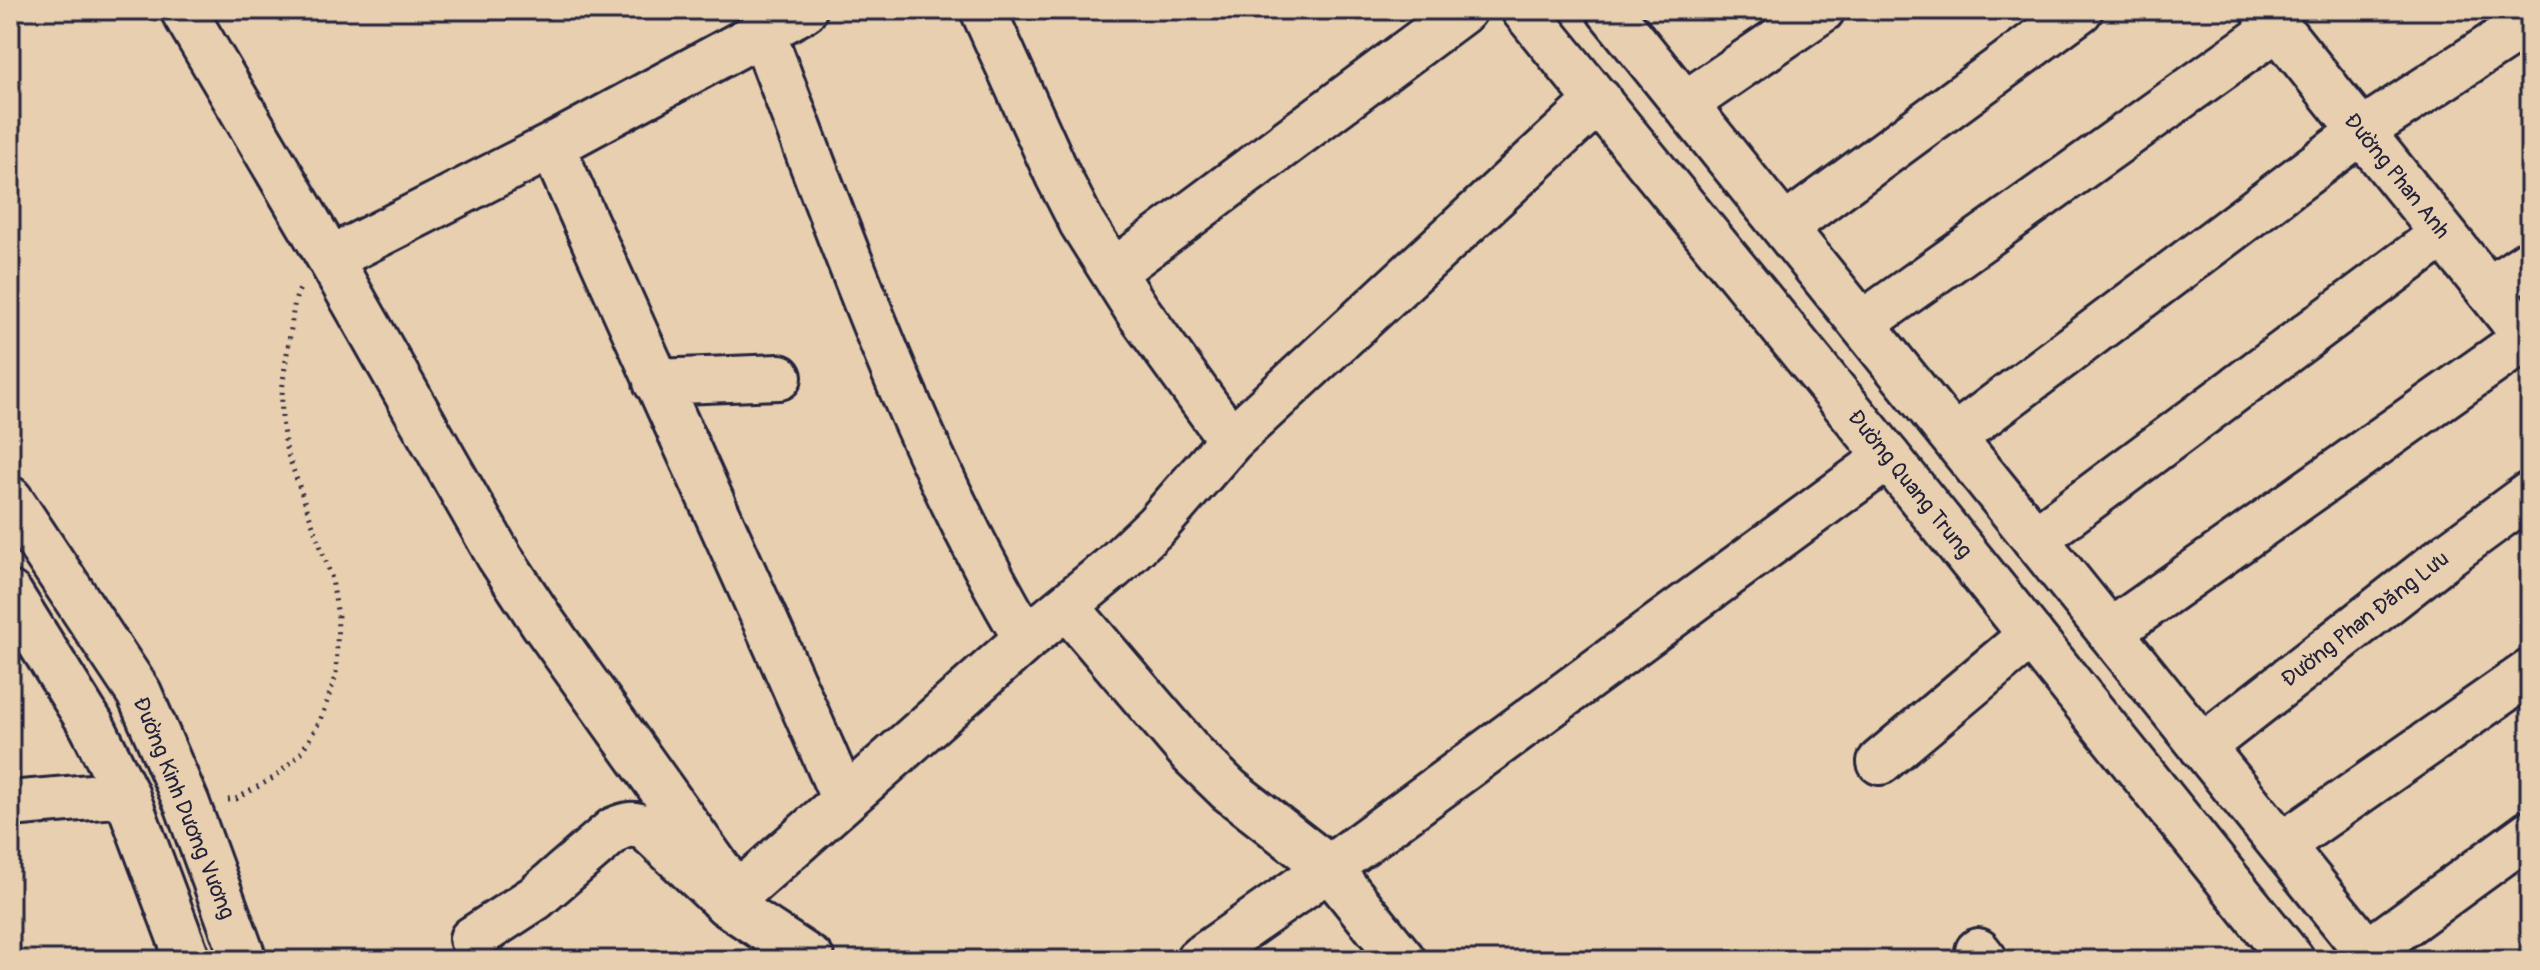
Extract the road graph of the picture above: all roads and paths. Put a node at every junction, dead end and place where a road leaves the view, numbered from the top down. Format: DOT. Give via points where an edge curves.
graph roads {
  1 [pos="183,10"];
  2 [pos="804,10"];
  3 [pos="983,10"];
  4 [pos="1464,10"];
  5 [pos="1524,10"];
  6 [pos="1609,10"];
  7 [pos="1822,10"];
  8 [pos="2080,10"];
  9 [pos="2271,19"];
  10 [pos="2530,21"];
  11 [pos="763,33"];
  12 [pos="1599,100"];
  13 [pos="1685,104"];
  14 [pos="2362,131"];
  15 [pos="552,146"];
  16 [pos="1785,227"];
  17 [pos="2443,234"];
  18 [pos="330,259"];
  19 [pos="2530,262"];
  20 [pos="1113,272"];
  21 [pos="2488,290"];
  22 [pos="1862,324"];
  23 [pos="2528,340"];
  24 [pos="779,377"];
  25 [pos="656,382"];
  26 [pos="1954,437"];
  27 [pos="1231,440"];
  28 [pos="1888,457"];
  29 [pos="2530,494"];
  30 [pos="10,499"];
  31 [pos="2035,539"];
  32 [pos="10,594"];
  33 [pos="1066,606"];
  34 [pos="2110,632"];
  35 [pos="2031,635"];
  36 [pos="1026,639"];
  37 [pos="2530,672"];
  38 [pos="2202,747"];
  39 [pos="1880,762"];
  40 [pos="126,794"];
  41 [pos="844,800"];
  42 [pos="10,804"];
  43 [pos="187,804"];
  44 [pos="2530,833"];
  45 [pos="2282,845"];
  46 [pos="1329,868"];
  47 [pos="732,900"];
  48 [pos="472,939"];
  49 [pos="2370,956"];
  50 [pos="188,960"];
  51 [pos="244,960"];
  52 [pos="812,960"];
  53 [pos="1198,960"];
  54 [pos="1403,960"];
  55 [pos="2292,960"];
  1 -- 18 [label="main road"];
  2 -- 11 [label="main road"];
  3 -- 20 [label="main road" via="1058,176"];
  4 -- 20 [label="main road"];
  5 -- 12 [label="main road, Đường Quang Trung"];
  6 -- 13 [label="main road"];
  7 -- 13 [label="main road"];
  8 -- 16 [label="main road"];
  9 -- 14 [label="main road, Đường Phan Anh"];
  9 -- 22 [label="main road"];
  10 -- 14 [label="main road"];
  11 -- 15 [label="main road"];
  11 -- 36 [label="main road" via="919,430 990,578"];
  12 -- 27 [label="main road"];
  12 -- 28 [label="main road, Đường Quang Trung"];
  13 -- 16 [label="main road"];
  14 -- 17 [label="main road, Đường Phan Anh"];
  14 -- 26 [label="main road"];
  15 -- 18 [label="main road"];
  15 -- 25 [label="main road"];
  16 -- 22 [label="main road"];
  17 -- 21 [label="main road, Đường Phan Anh"];
  17 -- 31 [label="main road"];
  18 -- 43 [label="path" via="303,283 294,299 281,410 287,452 332,579 338,617 336,676 320,721 301,753 275,777 236,799"];
  18 -- 47 [label="main road" via="499,556"];
  19 -- 21 [label="main road"];
  20 -- 27 [label="main road"];
  21 -- 23 [label="main road, Đường Phan Anh"];
  22 -- 26 [label="main road"];
  23 -- 34 [label="main road"];
  24 -- 25 [label="main road"];
  25 -- 41 [label="main road"];
  26 -- 31 [label="main road"];
  27 -- 33 [label="main road" via="1157,525"];
  28 -- 35 [label="main road, Đường Quang Trung"];
  28 -- 46 [label="main road"];
  29 -- 38 [label="main road, Đường Phan Đăng Lưu"];
  30 -- 43 [label="main road, Đường Kinh Dương Vương" via="139,693"];
  31 -- 34 [label="main road"];
  32 -- 40 [label="main road" via="92,726"];
  33 -- 36 [label="main road"];
  33 -- 46 [label="main road" via="1192,754 1229,790"];
  34 -- 38 [label="main road"];
  35 -- 39 [label="main road"];
  35 -- 55 [label="main road, Đường Quang Trung"];
  36 -- 41 [label="main road"];
  37 -- 45 [label="main road"];
  38 -- 45 [label="main road"];
  40 -- 42 [label="main road"];
  40 -- 50 [label="main road"];
  41 -- 47 [label="main road"];
  43 -- 51 [label="main road, Đường Kinh Dương Vương"];
  44 -- 49 [label="main road"];
  45 -- 49 [label="main road"];
  46 -- 53 [label="main road"];
  46 -- 54 [label="main road"];
  47 -- 48 [label="main road" via="646,828 626,824 535,898"];
  47 -- 52 [label="main road"];
}
